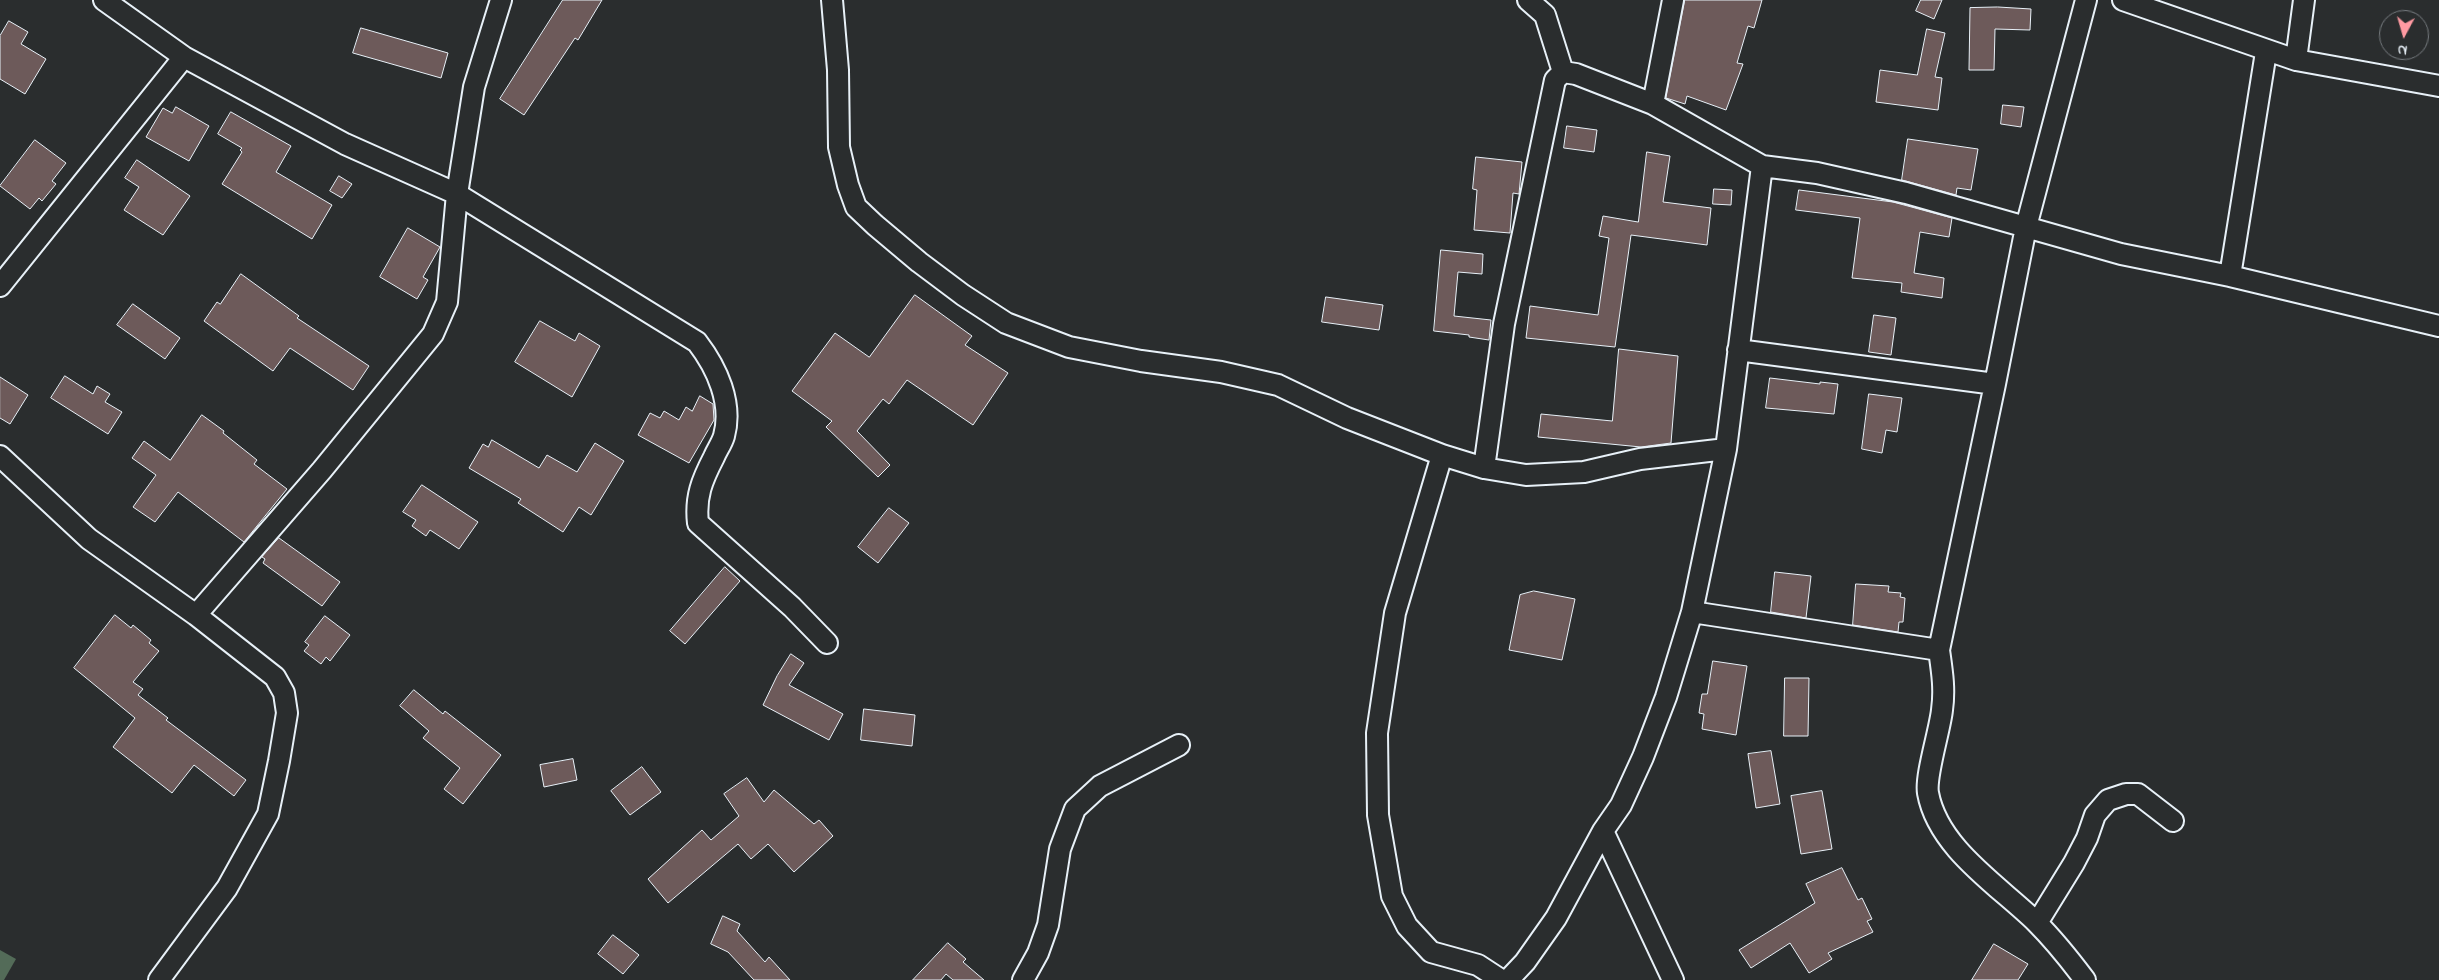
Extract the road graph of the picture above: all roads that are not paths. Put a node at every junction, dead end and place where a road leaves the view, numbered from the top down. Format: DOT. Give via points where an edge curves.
graph roads {
  1 [pos="104,0"];
  2 [pos="501,0"];
  3 [pos="832,0"];
  4 [pos="1528,0"];
  5 [pos="1672,0"];
  6 [pos="2086,0"];
  7 [pos="2123,0"];
  8 [pos="2304,0"];
  9 [pos="2266,52"];
  10 [pos="184,57"];
  11 [pos="2296,60"];
  12 [pos="1563,72"];
  13 [pos="2439,86"];
  14 [pos="1653,104"];
  15 [pos="1762,166"];
  16 [pos="457,194"];
  17 [pos="2026,227"];
  18 [pos="2230,276"];
  19 [pos="0,286"];
  20 [pos="2439,326"];
  21 [pos="1738,350"];
  22 [pos="1996,384"];
  23 [pos="1726,449"];
  24 [pos="1442,455"];
  25 [pos="0,456"];
  26 [pos="1484,468"];
  27 [pos="1692,612"];
  28 [pos="196,615"];
  29 [pos="826,643"];
  30 [pos="1939,650"];
  31 [pos="1179,745"];
  32 [pos="2172,821"];
  33 [pos="1603,831"];
  34 [pos="2037,923"];
  35 [pos="159,980"];
  36 [pos="1023,980"];
  37 [pos="1501,980"];
  38 [pos="1508,980"];
  39 [pos="1673,980"];
  40 [pos="2085,980"];
  1 -- 10 [label="street"];
  2 -- 16 [label="street" via="474,87"];
  3 -- 24 [label="street" via="840,146 856,207 882,232 963,295 1006,323 1069,347 1221,372 1278,385 1347,418"];
  4 -- 12 [label="street" via="1545,15"];
  5 -- 14 [label="street"];
  6 -- 17 [label="street"];
  7 -- 9 [label="street"];
  8 -- 11 [label="street"];
  9 -- 11 [label="street"];
  9 -- 18 [label="street"];
  10 -- 16 [label="street" via="345,144"];
  10 -- 19 [label="street"];
  11 -- 13 [label="street"];
  12 -- 14 [label="street"];
  12 -- 26 [label="street" via="1555,80 1504,324"];
  14 -- 15 [label="street"];
  15 -- 17 [label="street" via="1817,173"];
  15 -- 21 [label="street"];
  16 -- 28 [label="street" via="447,302 433,334 322,470"];
  16 -- 29 [label="street" via="697,342 713,364 727,415 724,437 698,491 698,524 792,607"];
  17 -- 18 [label="street" via="2121,254"];
  17 -- 22 [label="street"];
  18 -- 20 [label="street"];
  21 -- 22 [label="street"];
  21 -- 23 [label="street"];
  22 -- 30 [label="street"];
  23 -- 26 [label="street" via="1640,460 1584,472 1526,475"];
  23 -- 27 [label="street"];
  24 -- 26 [label="street"];
  24 -- 37 [label="street" via="1396,613 1377,733 1378,815 1392,896 1407,926 1431,952 1478,965"];
  25 -- 28 [label="street" via="89,538"];
  27 -- 30 [label="street"];
  27 -- 33 [label="street" via="1666,697 1643,757 1621,804"];
  28 -- 35 [label="street" via="275,677 284,692 287,713 268,814 227,888"];
  30 -- 34 [label="street" via="1945,683 1927,790 1932,809 1961,852"];
  31 -- 36 [label="street" via="1100,786 1075,809 1060,849 1048,926"];
  32 -- 34 [label="street" via="2138,794 2108,800 2095,815 2074,863"];
  33 -- 38 [label="street" via="1556,918"];
  33 -- 39 [label="street"];
  34 -- 40 [label="street"];
}
